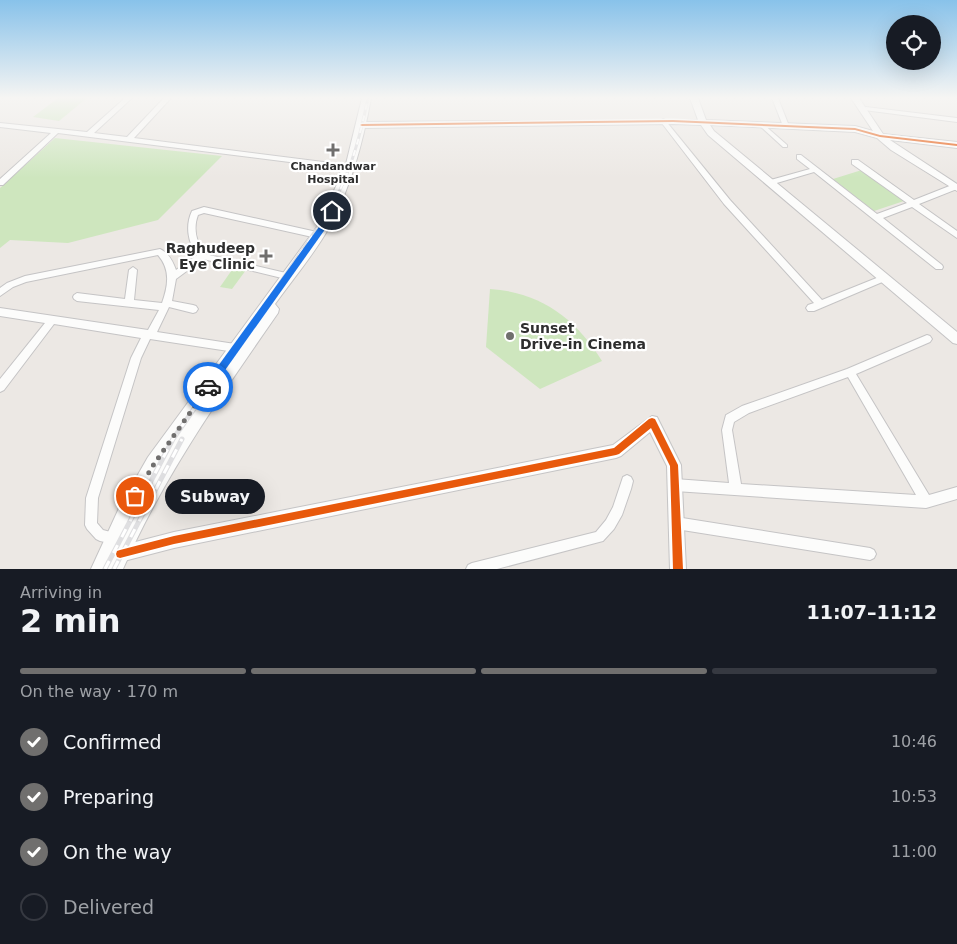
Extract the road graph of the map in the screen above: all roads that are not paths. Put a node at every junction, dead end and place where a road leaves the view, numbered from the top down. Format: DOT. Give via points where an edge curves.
graph roads {
  1 [pos="0,125"];
  2 [pos="100,125"];
  3 [pos="143,125"];
  4 [pos="366,125"];
  5 [pos="399,125"];
  6 [pos="666,125"];
  7 [pos="705,125"];
  8 [pos="753,125"];
  9 [pos="762,125"];
  10 [pos="875,125"];
  11 [pos="876,125"];
  12 [pos="786,126"];
  13 [pos="57,131"];
  14 [pos="88,135"];
  15 [pos="883,136"];
  16 [pos="129,139"];
  17 [pos="957,145"];
  18 [pos="785,146"];
  19 [pos="799,157"];
  20 [pos="854,162"];
  21 [pos="814,170"];
  22 [pos="347,176"];
  23 [pos="0,183"];
  24 [pos="770,183"];
  25 [pos="956,187"];
  26 [pos="913,204"];
  27 [pos="876,218"];
  28 [pos="317,235"];
  29 [pos="957,235"];
  30 [pos="202,256"];
  31 [pos="939,267"];
  32 [pos="133,270"];
  33 [pos="286,276"];
  34 [pos="171,278"];
  35 [pos="884,278"];
  36 [pos="0,292"];
  37 [pos="77,297"];
  38 [pos="129,303"];
  39 [pos="166,305"];
  40 [pos="193,309"];
  41 [pos="0,312"];
  42 [pos="52,320"];
  43 [pos="150,334"];
  44 [pos="927,339"];
  45 [pos="957,339"];
  46 [pos="235,348"];
  47 [pos="850,372"];
  48 [pos="0,387"];
  49 [pos="627,481"];
  50 [pos="675,485"];
  51 [pos="736,489"];
  52 [pos="957,493"];
  53 [pos="926,502"];
  54 [pos="676,523"];
  55 [pos="114,538"];
  56 [pos="120,554"];
  57 [pos="870,554"];
  58 [pos="100,569"];
  59 [pos="114,569"];
  60 [pos="472,569"];
  61 [pos="678,569"];
  1 -- 13 [label="street"];
  2 -- 14 [label="street"];
  3 -- 16 [label="street"];
  4 -- 5 [label="street"];
  4 -- 22 [label="main road"];
  4 -- 56 [label="main road" via="362,156 348,197 332,228 165,466"];
  6 -- 35 [label="street" via="815,306"];
  7 -- 24 [label="street" via="711,134"];
  8 -- 9 [label="street"];
  9 -- 12 [label="street"];
  9 -- 18 [label="street"];
  10 -- 15 [label="street"];
  11 -- 15 [label="street"];
  12 -- 15 [label="street" via="854,130"];
  13 -- 14 [label="street"];
  13 -- 23 [label="street"];
  14 -- 16 [label="street"];
  15 -- 17 [label="street"];
  15 -- 25 [label="street" via="894,148"];
  16 -- 22 [label="street" via="339,166"];
  19 -- 21 [label="street"];
  20 -- 26 [label="street"];
  21 -- 24 [label="street"];
  21 -- 27 [label="street"];
  22 -- 28 [label="main road" via="340,197"];
  24 -- 35 [label="street"];
  25 -- 26 [label="street"];
  26 -- 27 [label="street"];
  26 -- 29 [label="street"];
  27 -- 31 [label="street"];
  28 -- 30 [label="street" via="200,210 192,218 191,227"];
  28 -- 33 [label="main road"];
  30 -- 33 [label="street"];
  30 -- 34 [label="street"];
  32 -- 38 [label="street"];
  33 -- 46 [label="main road"];
  34 -- 36 [label="street" via="171,268 159,252 25,279"];
  34 -- 39 [label="street"];
  35 -- 45 [label="street"];
  37 -- 38 [label="street"];
  38 -- 39 [label="street"];
  39 -- 40 [label="street"];
  39 -- 43 [label="street"];
  41 -- 42 [label="street"];
  42 -- 43 [label="street"];
  42 -- 48 [label="street"];
  43 -- 46 [label="street"];
  43 -- 55 [label="street" via="136,358 92,498 91,525 100,535"];
  44 -- 47 [label="street"];
  46 -- 55 [label="main road" via="154,464"];
  47 -- 51 [label="street" via="746,409 730,419 727,430"];
  47 -- 53 [label="street"];
  49 -- 60 [label="street" via="621,506 599,537"];
  50 -- 51 [label="street"];
  50 -- 54 [label="street"];
  50 -- 56 [label="street" via="674,465 652,422 616,451 174,540"];
  51 -- 53 [label="street"];
  52 -- 53 [label="street"];
  54 -- 57 [label="street"];
  54 -- 61 [label="street"];
  55 -- 58 [label="main road"];
  56 -- 59 [label="main road"];
}
